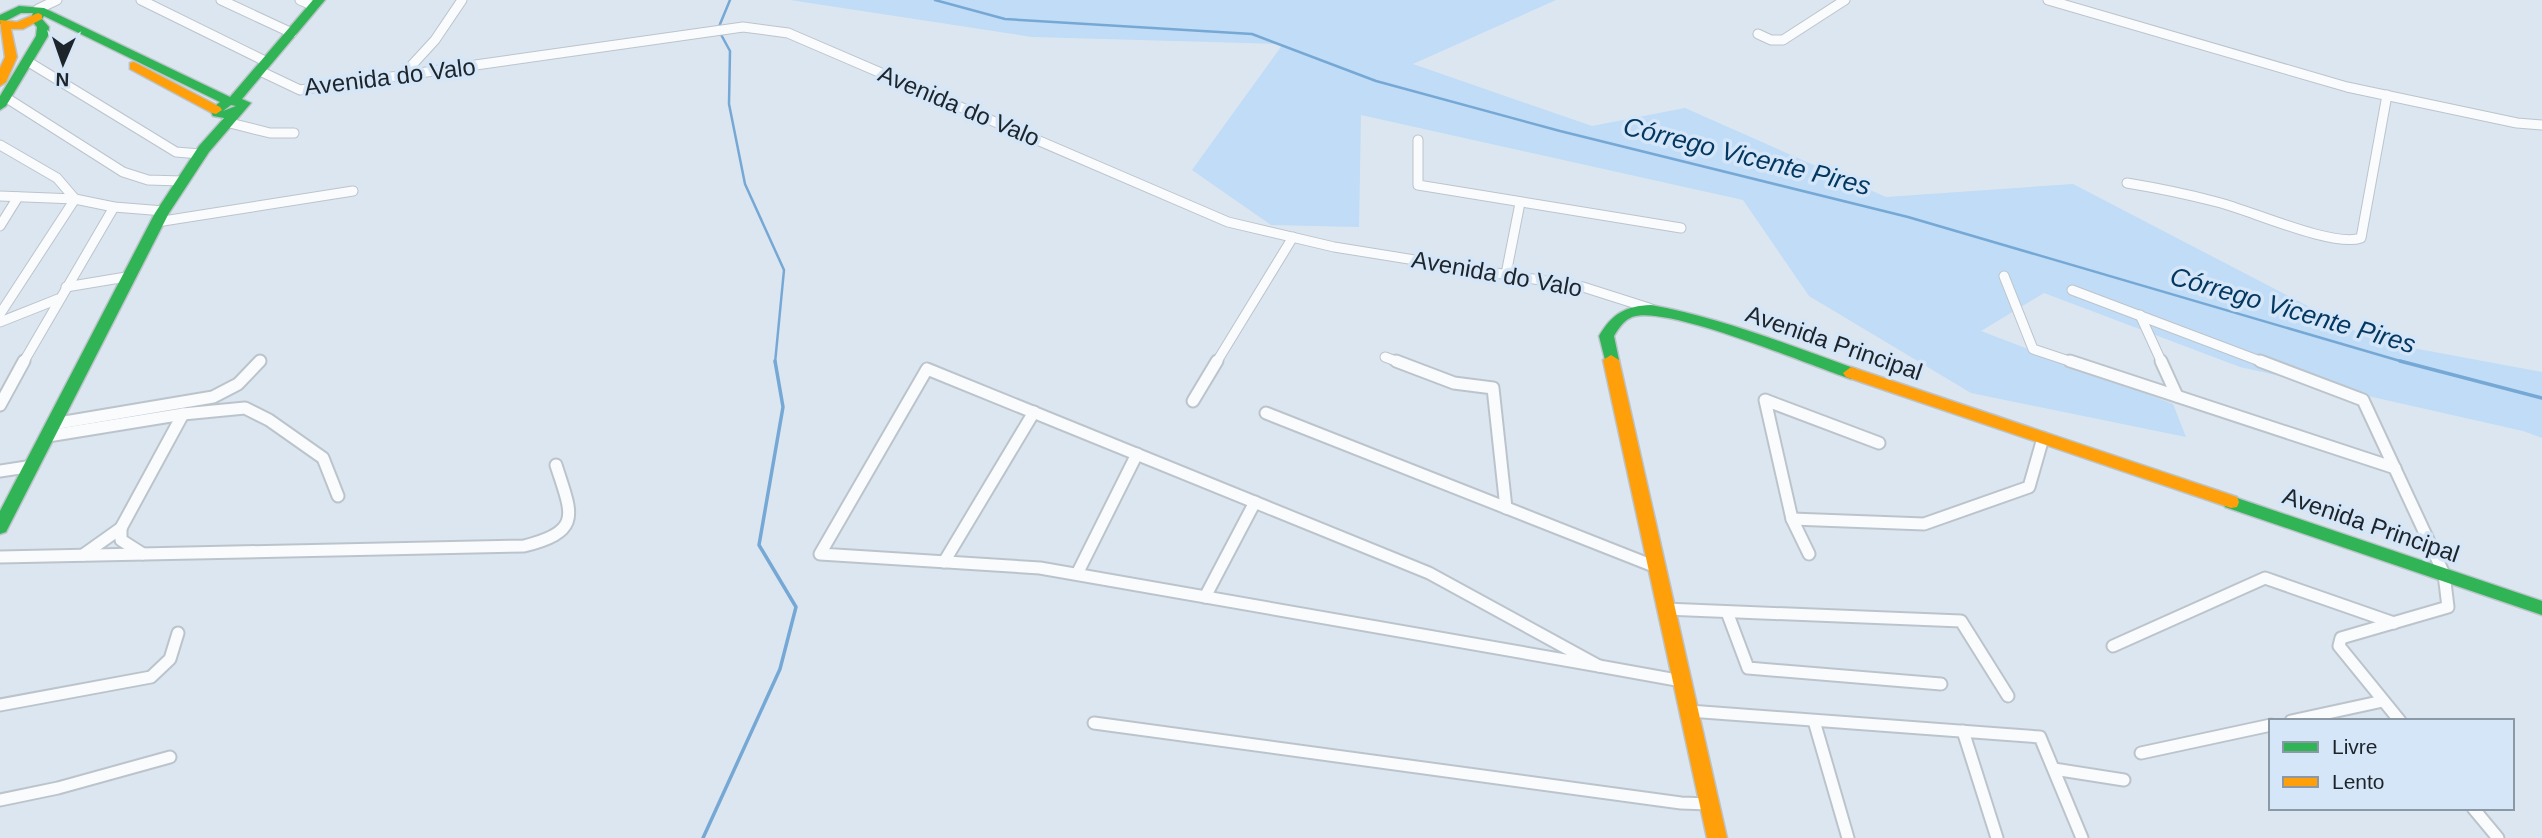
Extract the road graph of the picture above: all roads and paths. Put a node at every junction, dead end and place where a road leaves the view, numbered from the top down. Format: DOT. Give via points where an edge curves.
graph roads {
  1 [pos="13,0"];
  2 [pos="57,0"];
  3 [pos="141,0"];
  4 [pos="221,0"];
  5 [pos="462,0"];
  6 [pos="1845,0"];
  7 [pos="1853,0"];
  8 [pos="2048,0"];
  9 [pos="311,2"];
  10 [pos="36,13"];
  11 [pos="2,25"];
  12 [pos="59,26"];
  13 [pos="292,33"];
  14 [pos="1758,34"];
  15 [pos="41,36"];
  16 [pos="1782,49"];
  17 [pos="27,61"];
  18 [pos="263,66"];
  19 [pos="401,77"];
  20 [pos="2,95"];
  21 [pos="2387,95"];
  22 [pos="231,108"];
  23 [pos="2542,125"];
  24 [pos="294,133"];
  25 [pos="1418,140"];
  26 [pos="0,145"];
  27 [pos="200,153"];
  28 [pos="182,181"];
  29 [pos="2127,183"];
  30 [pos="354,191"];
  31 [pos="0,196"];
  32 [pos="18,197"];
  33 [pos="75,199"];
  34 [pos="1520,203"];
  35 [pos="114,207"];
  36 [pos="161,216"];
  37 [pos="0,226"];
  38 [pos="1681,228"];
  39 [pos="1293,237"];
  40 [pos="1506,274"];
  41 [pos="2004,276"];
  42 [pos="126,277"];
  43 [pos="66,287"];
  44 [pos="2072,290"];
  45 [pos="58,299"];
  46 [pos="1649,308"];
  47 [pos="0,314"];
  48 [pos="2140,315"];
  49 [pos="0,322"];
  50 [pos="1385,357"];
  51 [pos="260,361"];
  52 [pos="2177,396"];
  53 [pos="1193,401"];
  54 [pos="0,405"];
  55 [pos="1034,412"];
  56 [pos="1266,412"];
  57 [pos="183,414"];
  58 [pos="50,430"];
  59 [pos="2043,438"];
  60 [pos="1879,443"];
  61 [pos="1137,454"];
  62 [pos="556,465"];
  63 [pos="33,466"];
  64 [pos="2395,468"];
  65 [pos="0,471"];
  66 [pos="338,496"];
  67 [pos="1255,502"];
  68 [pos="1506,508"];
  69 [pos="1792,519"];
  70 [pos="0,527"];
  71 [pos="121,528"];
  72 [pos="143,554"];
  73 [pos="1809,554"];
  74 [pos="83,555"];
  75 [pos="0,557"];
  76 [pos="944,562"];
  77 [pos="1656,567"];
  78 [pos="1077,575"];
  79 [pos="2444,575"];
  80 [pos="1205,597"];
  81 [pos="2542,608"];
  82 [pos="1665,609"];
  83 [pos="1727,612"];
  84 [pos="2394,622"];
  85 [pos="178,632"];
  86 [pos="2112,646"];
  87 [pos="1600,667"];
  88 [pos="1682,681"];
  89 [pos="1941,684"];
  90 [pos="2008,696"];
  91 [pos="2383,701"];
  92 [pos="0,705"];
  93 [pos="1689,711"];
  94 [pos="2300,719"];
  95 [pos="2398,719"];
  96 [pos="1814,721"];
  97 [pos="1094,723"];
  98 [pos="2269,725"];
  99 [pos="1963,731"];
  100 [pos="2141,753"];
  101 [pos="170,757"];
  102 [pos="2054,769"];
  103 [pos="2124,780"];
  104 [pos="0,800"];
  105 [pos="1710,804"];
  106 [pos="2475,810"];
  107 [pos="1717,838"];
  108 [pos="1847,838"];
  109 [pos="1997,838"];
  110 [pos="2082,838"];
  111 [pos="2498,838"];
  1 -- 10 [label="street"];
  2 -- 10 [label="street"];
  3 -- 18 [label="street, Avenida do Valo"];
  4 -- 13 [label="street"];
  5 -- 19 [label="street" via="435,40"];
  6 -- 14 [label="street" via="1783,40"];
  7 -- 16 [label="street"];
  8 -- 21 [label="street" via="2305,76"];
  9 -- 13 [label="street"];
  10 -- 11 [label="street" via="8,13"];
  10 -- 12 [label="street"];
  10 -- 15 [label="street" via="43,27"];
  10 -- 22 [label="street" via="63,19"];
  11 -- 20 [label="street" via="11,57"];
  12 -- 15 [label="street"];
  12 -- 22 [label="street"];
  13 -- 18 [label="street"];
  15 -- 17 [label="street"];
  17 -- 20 [label="street"];
  17 -- 27 [label="street" via="176,152"];
  18 -- 19 [label="street, Avenida do Valo" via="300,90"];
  18 -- 22 [label="street"];
  19 -- 39 [label="street, Avenida do Valo" via="743,27 788,33 1228,222"];
  20 -- 28 [label="street" via="123,172 148,180"];
  21 -- 23 [label="street"];
  21 -- 29 [label="street" via="2361,238 2354,241 2320,236 2240,207"];
  22 -- 24 [label="street" via="270,133"];
  22 -- 27 [label="street"];
  25 -- 34 [label="street" via="1418,185"];
  26 -- 33 [label="street" via="57,178"];
  27 -- 28 [label="street"];
  28 -- 36 [label="street"];
  30 -- 36 [label="street"];
  31 -- 32 [label="street"];
  32 -- 33 [label="street"];
  32 -- 37 [label="street"];
  33 -- 35 [label="street"];
  33 -- 47 [label="street"];
  34 -- 38 [label="street"];
  34 -- 40 [label="street"];
  35 -- 36 [label="street"];
  35 -- 43 [label="street"];
  36 -- 42 [label="street"];
  39 -- 40 [label="street, Avenida do Valo"];
  39 -- 53 [label="street"];
  40 -- 46 [label="street, Avenida do Valo" via="1583,287"];
  41 -- 52 [label="street" via="2033,349"];
  42 -- 43 [label="street"];
  42 -- 58 [label="street"];
  43 -- 45 [label="street"];
  44 -- 48 [label="street"];
  45 -- 49 [label="street"];
  45 -- 54 [label="street"];
  46 -- 59 [label="street, Avenida Principal"];
  46 -- 77 [label="street" via="1623,314 1606,336"];
  48 -- 52 [label="street"];
  48 -- 64 [label="street" via="2363,400"];
  50 -- 68 [label="street" via="1454,383 1493,388"];
  51 -- 58 [label="street" via="238,384 214,397"];
  52 -- 64 [label="street"];
  55 -- 61 [label="street"];
  55 -- 76 [label="street"];
  55 -- 76 [label="street" via="927,369 820,554"];
  56 -- 68 [label="street"];
  57 -- 58 [label="street"];
  57 -- 66 [label="street" via="245,408 269,420 323,458"];
  57 -- 71 [label="street"];
  58 -- 63 [label="street"];
  59 -- 69 [label="street" via="2029,487 1924,524"];
  59 -- 79 [label="street, Avenida Principal"];
  60 -- 69 [label="street" via="1765,400"];
  61 -- 67 [label="street"];
  61 -- 78 [label="street"];
  62 -- 72 [label="street" via="571,514 564,532 524,546"];
  63 -- 65 [label="street"];
  63 -- 70 [label="street"];
  64 -- 79 [label="street"];
  67 -- 80 [label="street"];
  67 -- 87 [label="street" via="1429,573"];
  68 -- 77 [label="street"];
  69 -- 73 [label="street"];
  71 -- 72 [label="street" via="121,540"];
  71 -- 74 [label="street"];
  72 -- 74 [label="street"];
  74 -- 75 [label="street"];
  76 -- 78 [label="street"];
  77 -- 82 [label="street"];
  78 -- 80 [label="street"];
  79 -- 81 [label="street, Avenida Principal"];
  79 -- 84 [label="street" via="2448,607"];
  80 -- 87 [label="street"];
  82 -- 83 [label="street"];
  82 -- 88 [label="street"];
  83 -- 89 [label="street" via="1748,668"];
  83 -- 90 [label="street" via="1961,621"];
  84 -- 86 [label="street" via="2265,578"];
  84 -- 91 [label="street" via="2341,638 2339,646"];
  85 -- 92 [label="street" via="175,654 151,677"];
  87 -- 88 [label="street"];
  88 -- 93 [label="street"];
  91 -- 94 [label="street"];
  91 -- 95 [label="street"];
  93 -- 96 [label="street"];
  93 -- 105 [label="street"];
  96 -- 99 [label="street"];
  96 -- 108 [label="street"];
  97 -- 105 [label="street"];
  98 -- 100 [label="street"];
  99 -- 102 [label="street" via="2040,737"];
  99 -- 109 [label="street"];
  101 -- 104 [label="street"];
  102 -- 103 [label="street"];
  102 -- 110 [label="street"];
  105 -- 107 [label="street"];
  106 -- 111 [label="street"];
}
